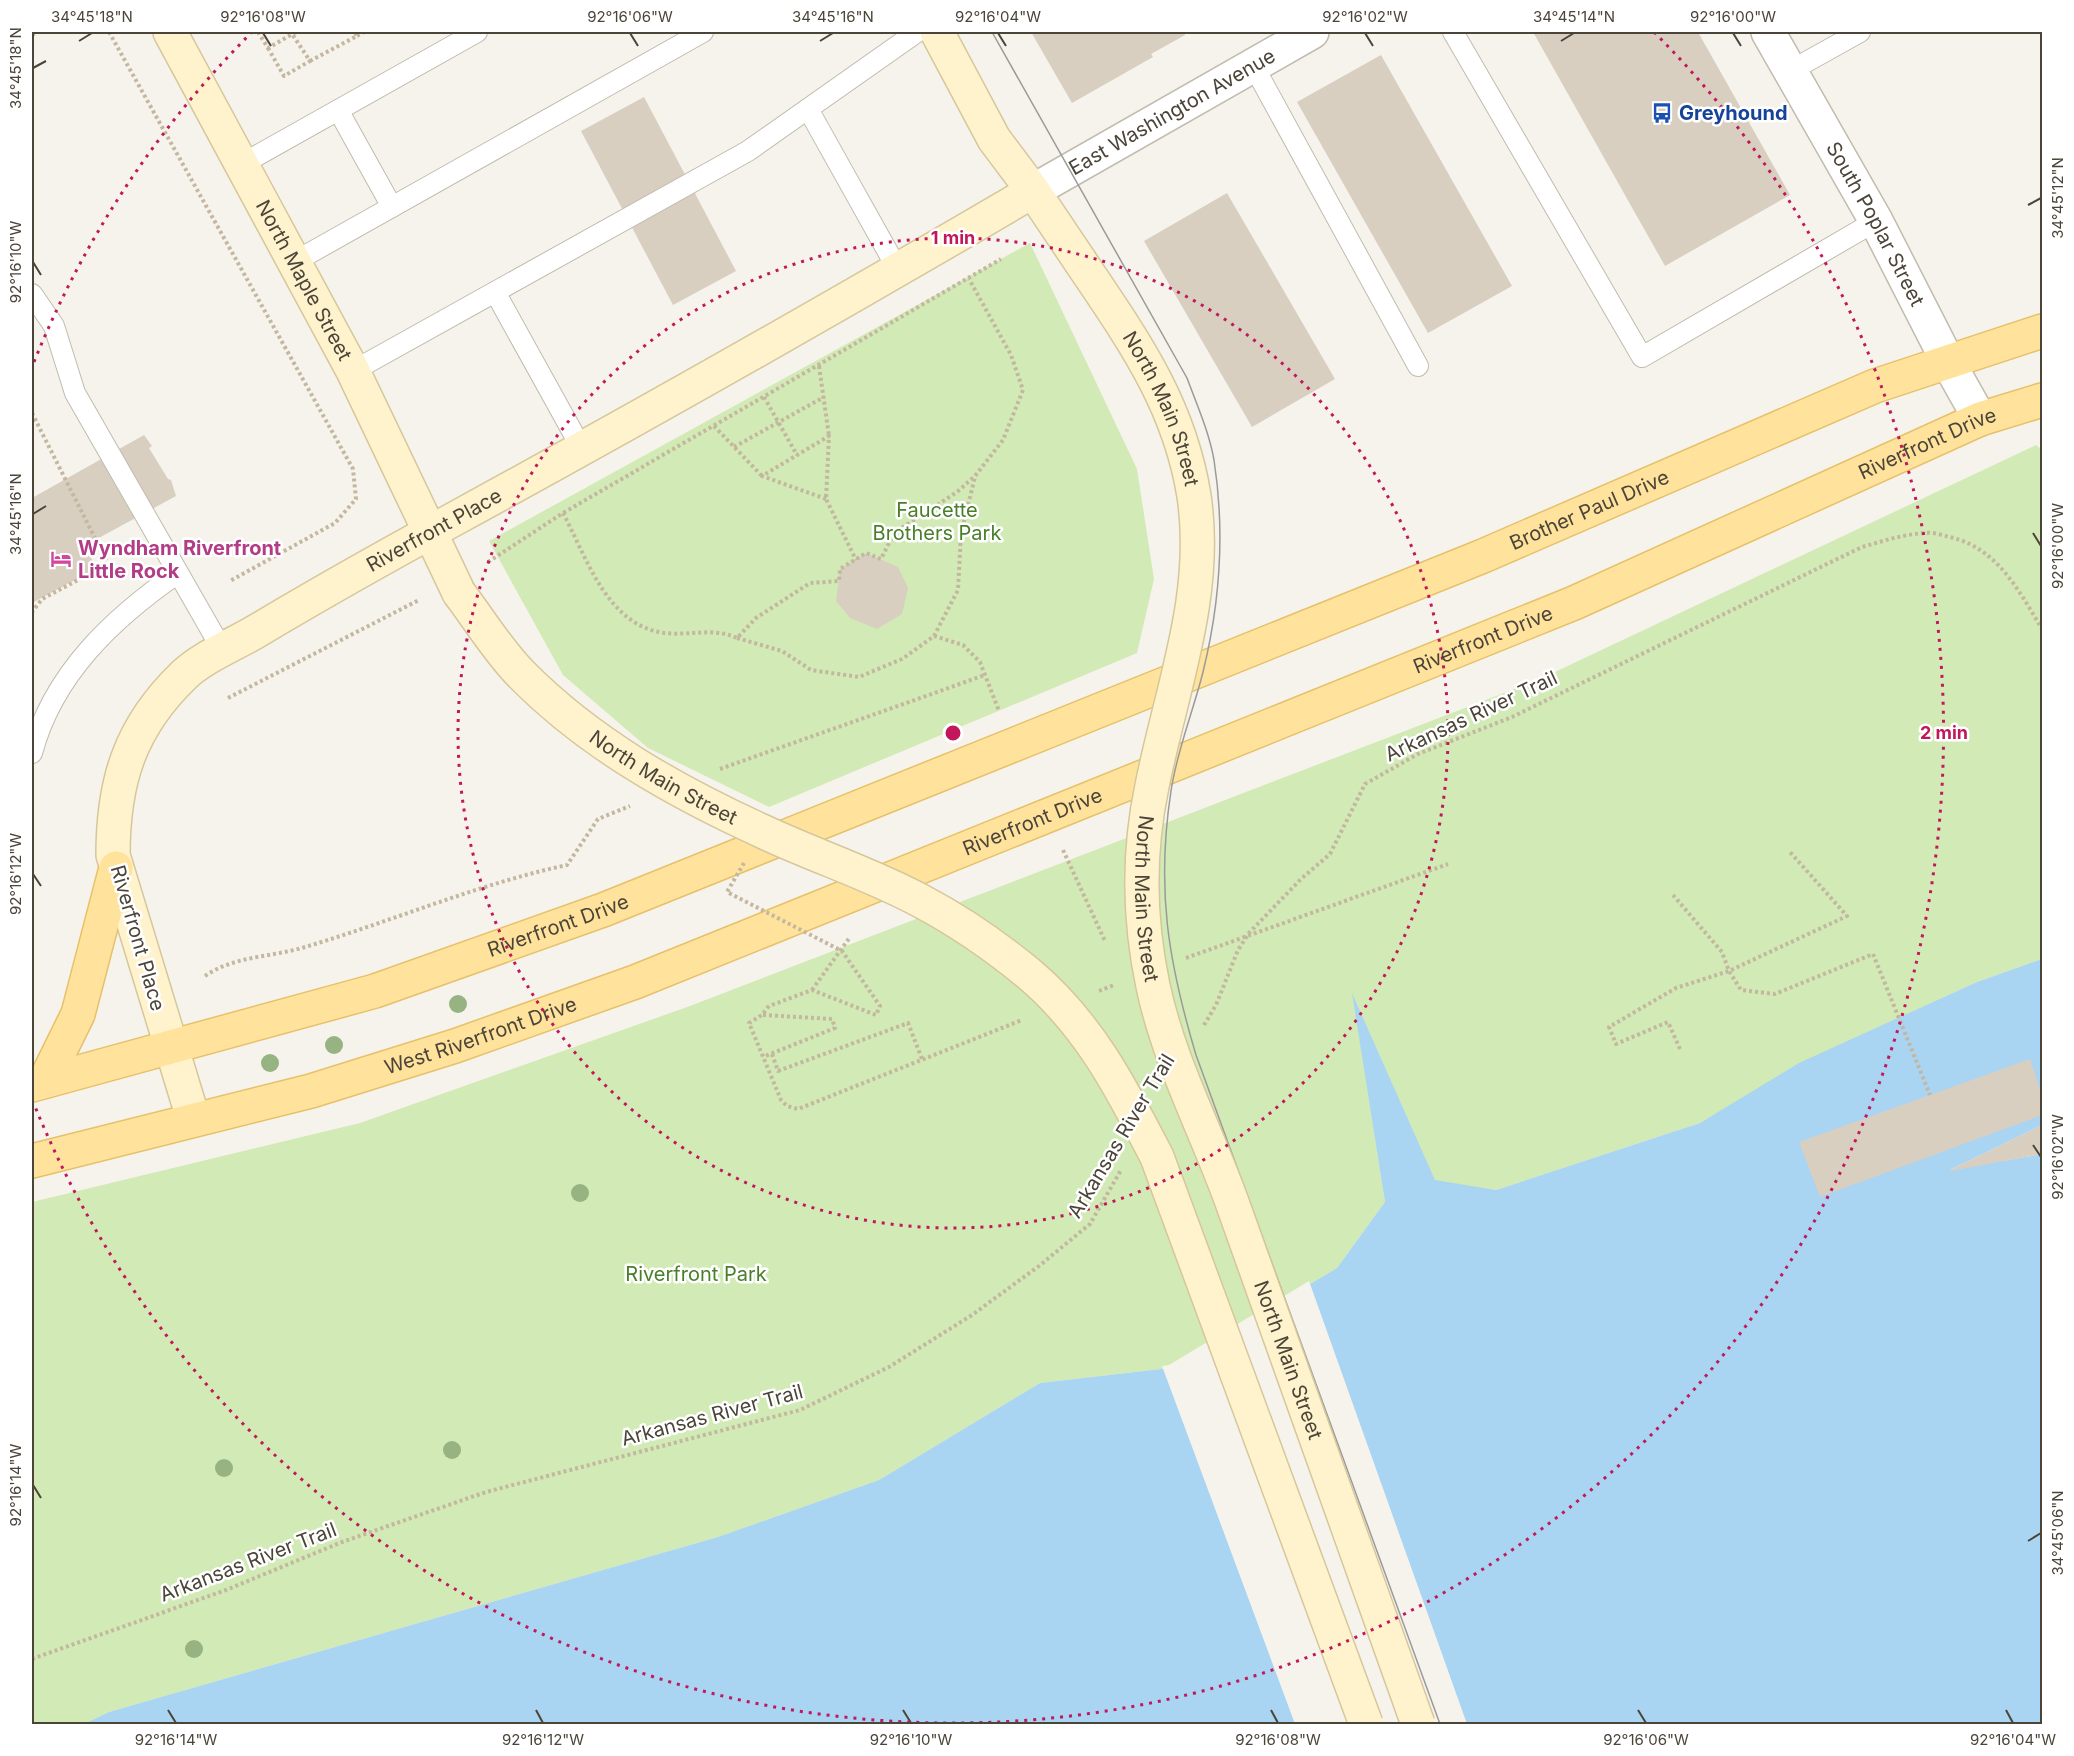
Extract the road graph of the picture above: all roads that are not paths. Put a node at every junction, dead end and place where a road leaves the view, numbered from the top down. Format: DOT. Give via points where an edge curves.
graph roads {
  1 [pos="170,32"];
  2 [pos="477,32"];
  3 [pos="702,32"];
  4 [pos="917,32"];
  5 [pos="937,32"];
  6 [pos="1312,32"];
  7 [pos="1453,32"];
  8 [pos="1768,32"];
  9 [pos="1860,32"];
  10 [pos="1253,65"];
  11 [pos="1790,71"];
  12 [pos="808,109"];
  13 [pos="338,110"];
  14 [pos="242,164"];
  15 [pos="1033,191"];
  16 [pos="392,207"];
  17 [pos="1876,220"];
  18 [pos="294,261"];
  19 [pos="898,270"];
  20 [pos="495,292"];
  21 [pos="32,294"];
  22 [pos="2043,331"];
  23 [pos="1948,362"];
  24 [pos="1418,366"];
  25 [pos="354,371"];
  26 [pos="2043,400"];
  27 [pos="1980,419"];
  28 [pos="582,448"];
  29 [pos="429,532"];
  30 [pos="178,573"];
  31 [pos="223,651"];
  32 [pos="1137,693"];
  33 [pos="32,753"];
  34 [pos="116,868"];
  35 [pos="917,868"];
  36 [pos="170,1046"];
  37 [pos="38,1083"];
  38 [pos="193,1118"];
  39 [pos="32,1161"];
  40 [pos="1366,1725"];
  41 [pos="1418,1725"];
  1 -- 14 [label="main road, North Maple Street"];
  2 -- 13 [label="lane"];
  3 -- 16 [label="lane"];
  4 -- 12 [label="lane"];
  5 -- 15 [label="main road, North Main Street" via="994,139"];
  6 -- 10 [label="street, East Washington Avenue"];
  7 -- 17 [label="lane" via="1642,357"];
  8 -- 11 [label="street, South Poplar Street"];
  9 -- 11 [label="lane"];
  10 -- 15 [label="street, East Washington Avenue"];
  10 -- 24 [label="lane"];
  11 -- 17 [label="street, South Poplar Street"];
  12 -- 19 [label="lane"];
  12 -- 20 [label="lane" via="748,151"];
  13 -- 14 [label="lane"];
  13 -- 16 [label="lane"];
  14 -- 18 [label="main road, North Maple Street"];
  15 -- 19 [label="main road, Riverfront Place"];
  15 -- 41 [label="main road, North Main Street, bridge" via="1149,364 1186,460 1198,540 1197,582 1152,786 1142,870 1144,924 1154,987 1169,1045 1223,1177"];
  16 -- 18 [label="lane"];
  17 -- 23 [label="street, South Poplar Street"];
  18 -- 25 [label="main road, North Maple Street"];
  19 -- 28 [label="main road, Riverfront Place"];
  20 -- 25 [label="lane"];
  20 -- 28 [label="lane"];
  21 -- 30 [label="lane" via="54,326 75,393"];
  22 -- 23 [label="main road, Brother Paul Drive"];
  23 -- 27 [label="street, South Poplar Street"];
  23 -- 32 [label="main road, Brother Paul Drive" via="1875,386 1483,555"];
  25 -- 29 [label="main road, North Maple Street"];
  26 -- 27 [label="main road, Riverfront Drive"];
  27 -- 35 [label="main road, Riverfront Drive" via="1574,603"];
  28 -- 29 [label="main road, Riverfront Place"];
  29 -- 31 [label="main road, Riverfront Place"];
  29 -- 40 [label="main road, North Main Street, bridge" via="459,593 520,673 591,736 648,772 762,832 928,905 972,931 1029,974 1076,1023 1115,1074 1157,1157"];
  30 -- 31 [label="lane"];
  30 -- 33 [label="lane" via="136,603 77,661 51,704"];
  31 -- 34 [label="main road, Riverfront Place" via="186,673 157,704 129,751 117,790 113,822"];
  32 -- 36 [label="main road, Riverfront Drive" via="603,910 482,955 375,991"];
  34 -- 36 [label="main road, Riverfront Place"];
  34 -- 37 [label="main road" via="78,1014"];
  35 -- 38 [label="main road, West Riverfront Drive" via="635,982 455,1046 311,1091"];
  36 -- 37 [label="main road, Riverfront Drive"];
  36 -- 38 [label="main road"];
  38 -- 39 [label="main road, West Riverfront Drive"];
}
